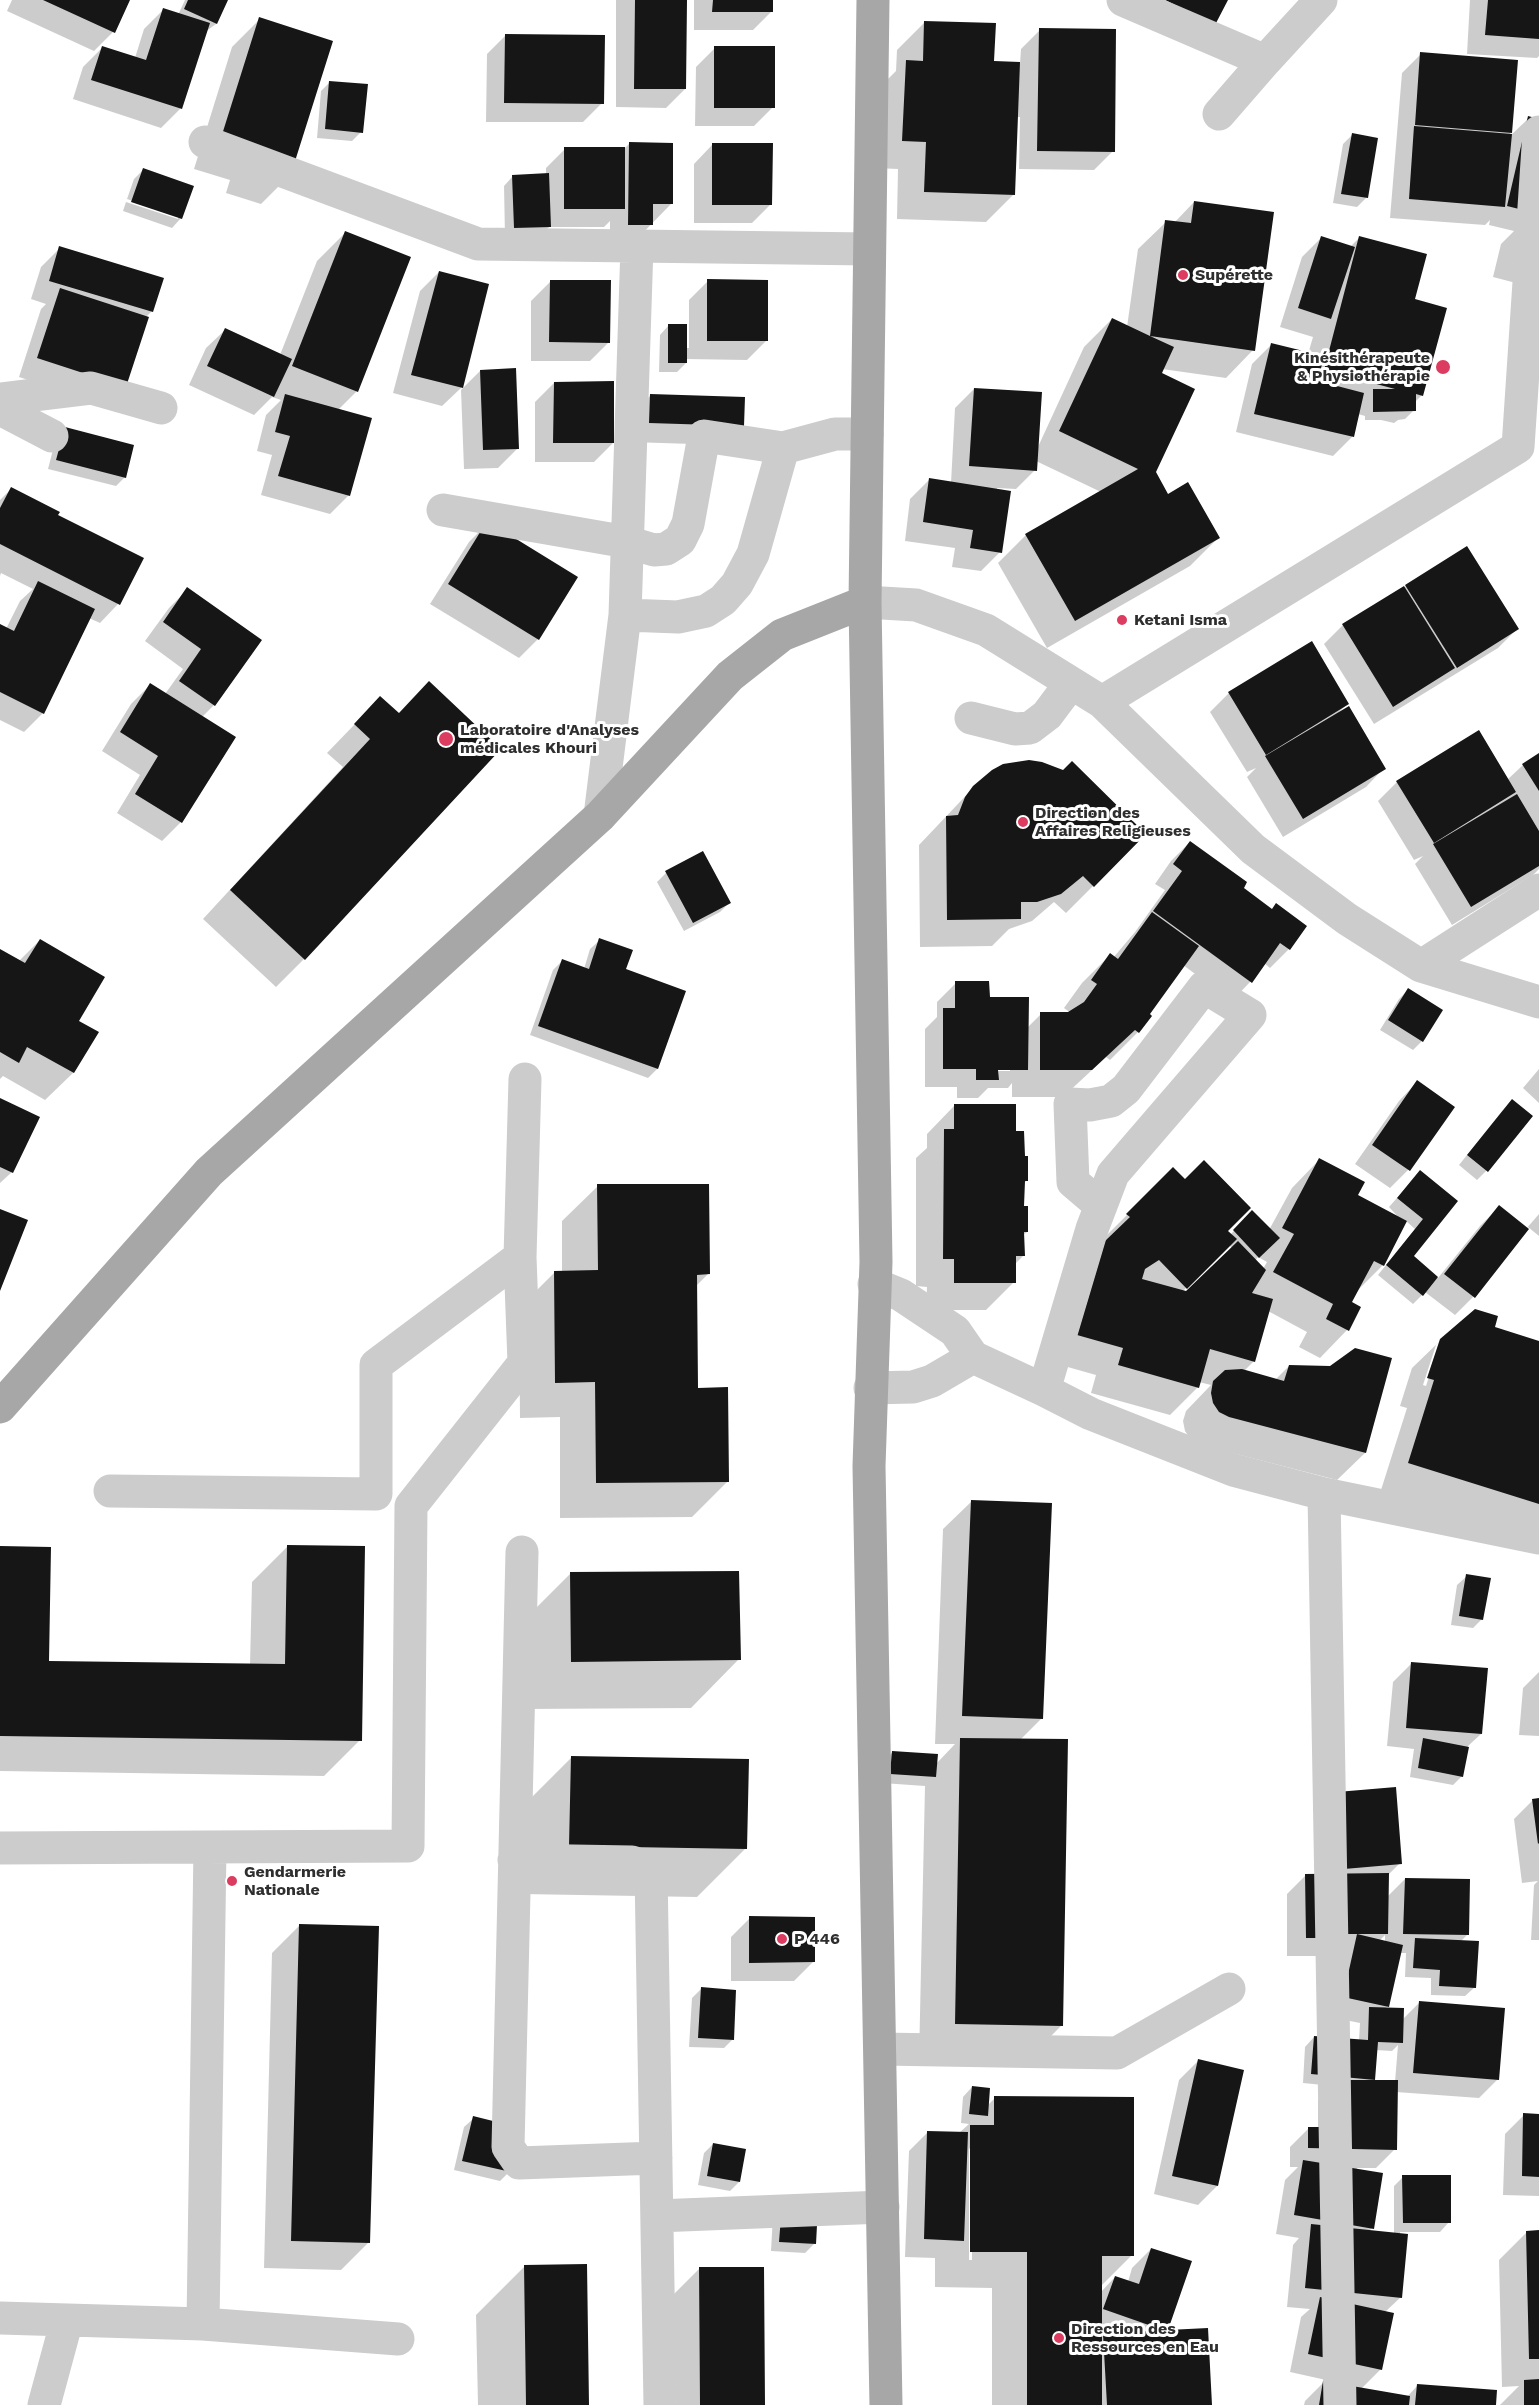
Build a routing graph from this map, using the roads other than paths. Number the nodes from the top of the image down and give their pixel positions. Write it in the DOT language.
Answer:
graph roads {
  1 [pos="873,0"];
  2 [pos="1123,0"];
  3 [pos="1321,0"];
  4 [pos="1264,61"];
  5 [pos="1219,114"];
  6 [pos="1539,132"];
  7 [pos="205,142"];
  8 [pos="637,246"];
  9 [pos="869,249"];
  10 [pos="0,399"];
  11 [pos="161,408"];
  12 [pos="0,409"];
  13 [pos="867,434"];
  14 [pos="52,436"];
  15 [pos="783,448"];
  16 [pos="1529,448"];
  17 [pos="443,510"];
  18 [pos="627,542"];
  19 [pos="865,602"];
  20 [pos="624,615"];
  21 [pos="1071,683"];
  22 [pos="1102,702"];
  23 [pos="971,718"];
  24 [pos="600,816"];
  25 [pos="1539,890"];
  26 [pos="1421,966"];
  27 [pos="1539,1002"];
  28 [pos="525,1079"];
  29 [pos="1100,1205"];
  30 [pos="520,1257"];
  31 [pos="874,1284"];
  32 [pos="973,1357"];
  33 [pos="870,1388"];
  34 [pos="1044,1389"];
  35 [pos="0,1407"];
  36 [pos="110,1491"];
  37 [pos="376,1494"];
  38 [pos="1324,1494"];
  39 [pos="411,1506"];
  40 [pos="1539,1538"];
  41 [pos="522,1552"];
  42 [pos="210,1847"];
  43 [pos="0,1848"];
  44 [pos="514,1860"];
  45 [pos="1229,1989"];
  46 [pos="881,2049"];
  47 [pos="656,2158"];
  48 [pos="883,2207"];
  49 [pos="657,2216"];
  50 [pos="0,2318"];
  51 [pos="67,2320"];
  52 [pos="203,2324"];
  53 [pos="398,2339"];
  54 [pos="44,2405"];
  55 [pos="660,2405"];
  56 [pos="886,2405"];
  57 [pos="1340,2405"];
  1 -- 9 [label="main road"];
  2 -- 4 [label="street"];
  3 -- 4 [label="street"];
  4 -- 5 [label="street"];
  6 -- 16 [label="street"];
  7 -- 8 [label="street"];
  8 -- 9 [label="street"];
  8 -- 18 [label="street"];
  9 -- 13 [label="main road"];
  10 -- 11 [label="street"];
  12 -- 14 [label="street"];
  13 -- 15 [label="street"];
  13 -- 19 [label="main road"];
  15 -- 18 [label="street"];
  15 -- 20 [label="street"];
  16 -- 22 [label="street"];
  17 -- 18 [label="street"];
  18 -- 20 [label="street"];
  19 -- 21 [label="street"];
  19 -- 24 [label="main road"];
  19 -- 31 [label="main road"];
  20 -- 24 [label="street"];
  21 -- 22 [label="street"];
  21 -- 23 [label="street"];
  22 -- 26 [label="street"];
  24 -- 35 [label="main road"];
  25 -- 26 [label="street"];
  26 -- 27 [label="street"];
  28 -- 30 [label="street"];
  29 -- 29 [label="street"];
  29 -- 34 [label="street"];
  30 -- 37 [label="street"];
  30 -- 39 [label="street"];
  31 -- 32 [label="street"];
  31 -- 33 [label="main road"];
  32 -- 33 [label="street"];
  32 -- 34 [label="street"];
  33 -- 46 [label="main road"];
  34 -- 38 [label="street"];
  36 -- 37 [label="street"];
  37 -- 39 [label="street"];
  38 -- 40 [label="street"];
  38 -- 57 [label="street"];
  39 -- 42 [label="street"];
  41 -- 44 [label="street"];
  42 -- 43 [label="street"];
  42 -- 52 [label="street"];
  44 -- 47 [label="street"];
  44 -- 47 [label="street"];
  45 -- 46 [label="street"];
  46 -- 48 [label="main road"];
  47 -- 49 [label="street"];
  48 -- 49 [label="street"];
  48 -- 56 [label="main road"];
  49 -- 55 [label="street"];
  50 -- 51 [label="street"];
  51 -- 52 [label="street"];
  51 -- 54 [label="street"];
  52 -- 53 [label="street"];
}
